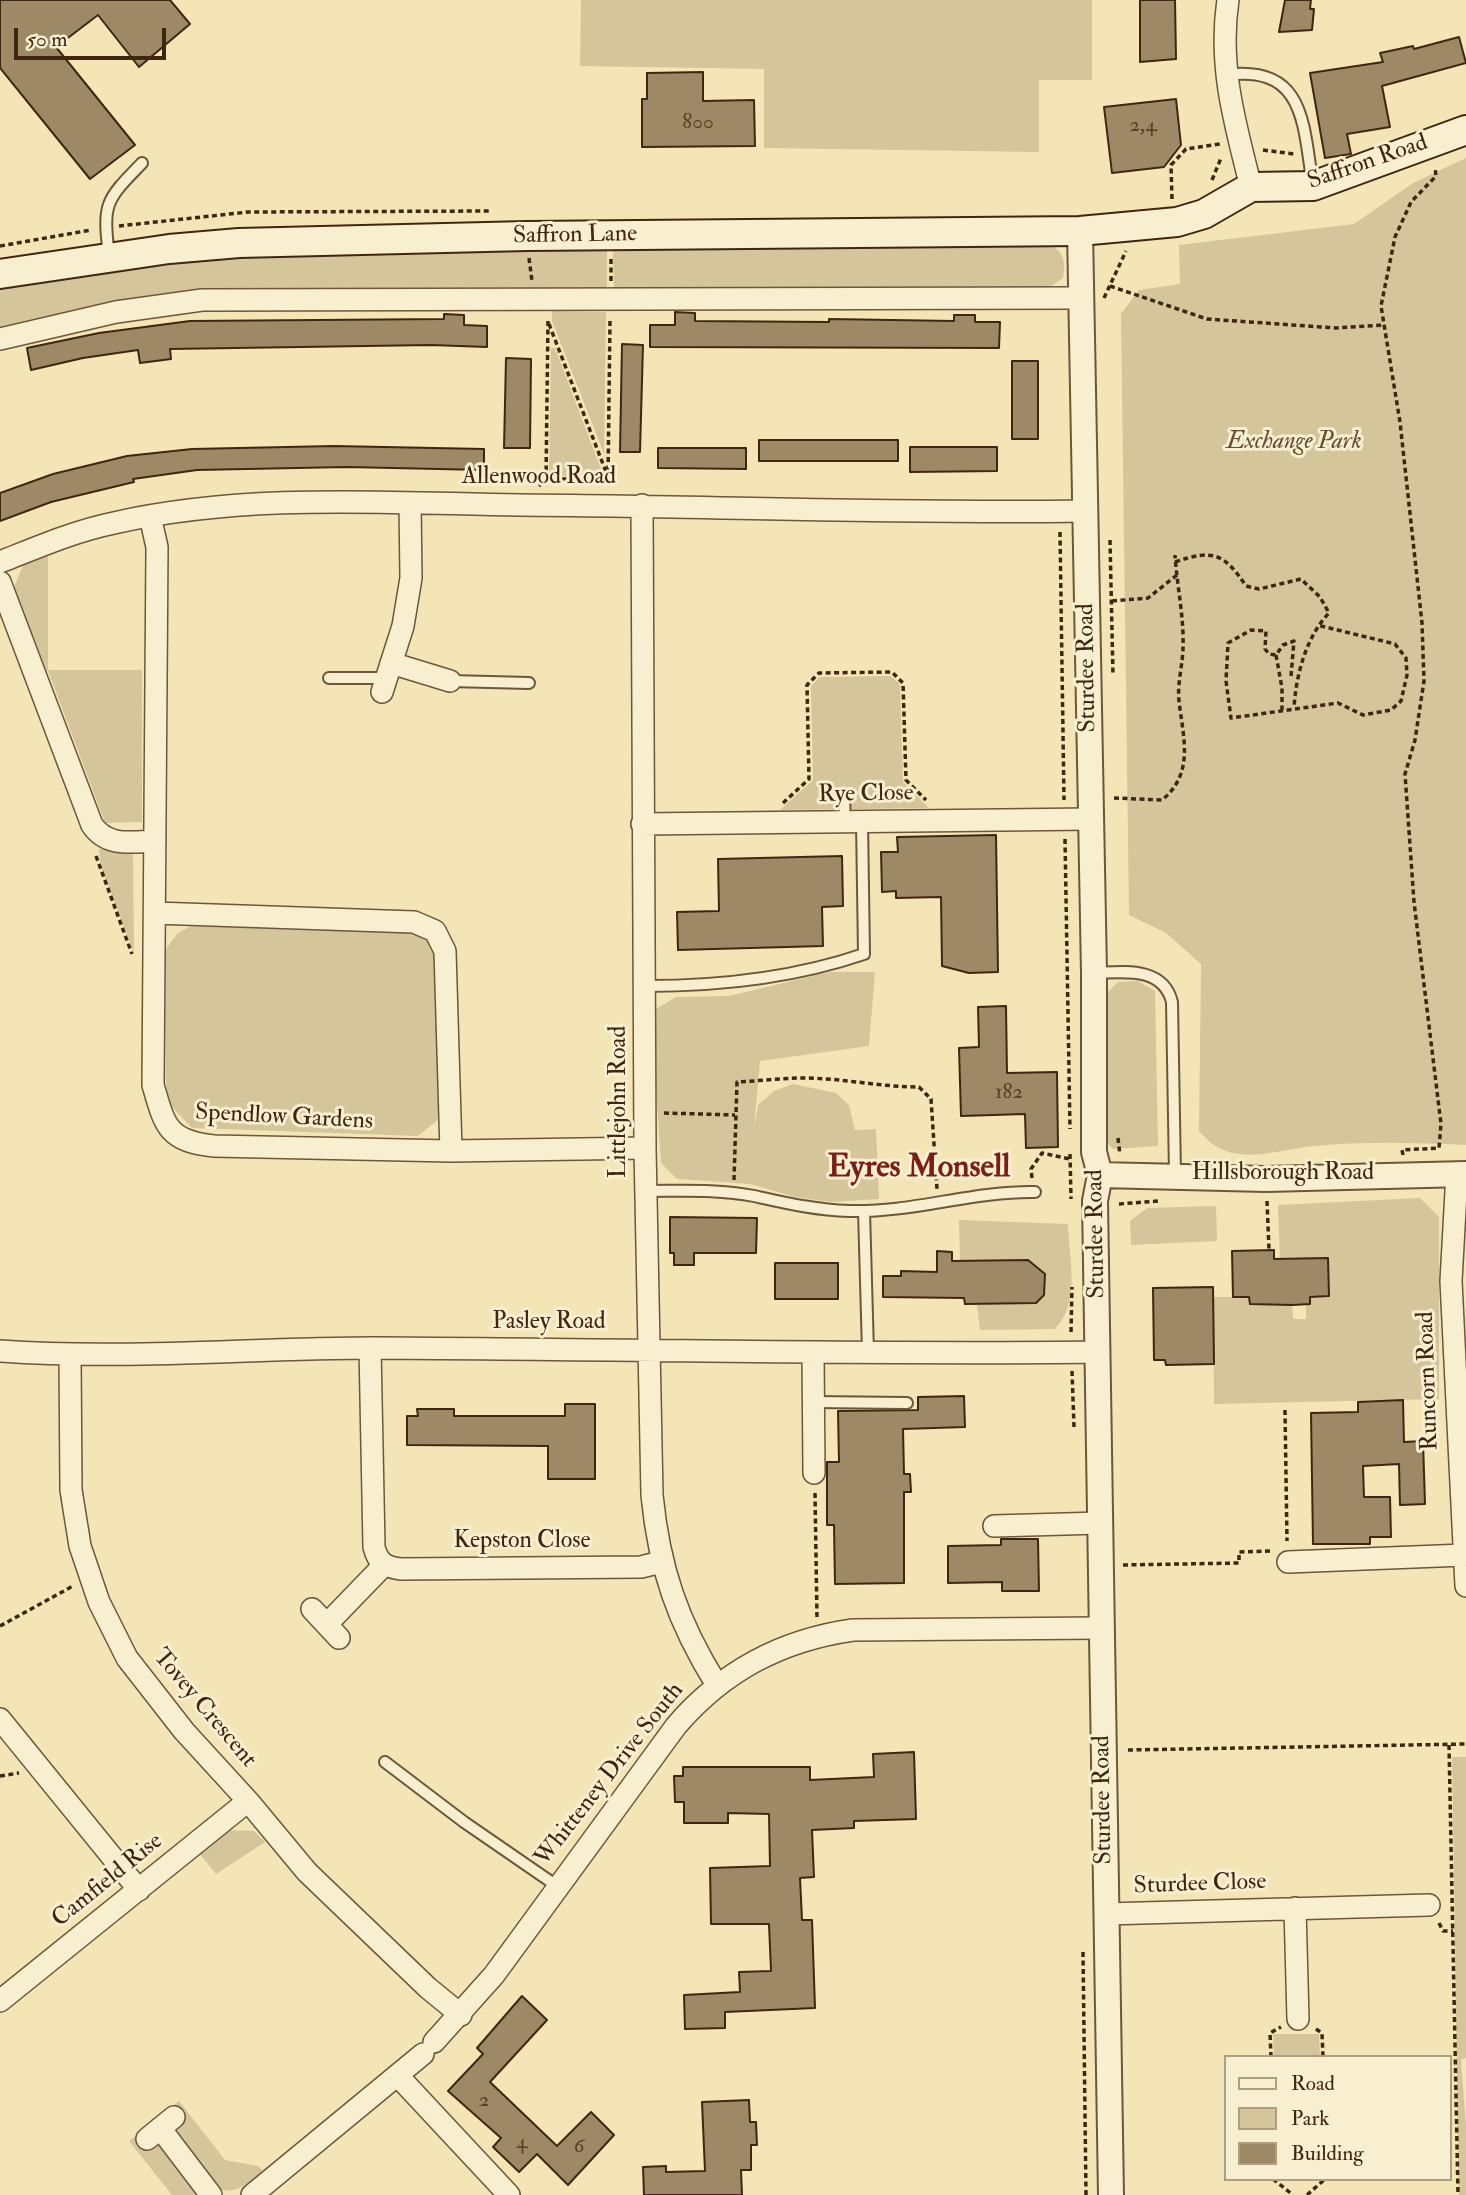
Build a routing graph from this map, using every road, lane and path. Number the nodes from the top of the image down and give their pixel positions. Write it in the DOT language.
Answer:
graph roads {
  1 [pos="1228,0"];
  2 [pos="1225,75"];
  3 [pos="1466,130"];
  4 [pos="1429,142"];
  5 [pos="1228,143"];
  6 [pos="142,163"];
  7 [pos="1313,186"];
  8 [pos="1251,187"];
  9 [pos="1173,201"];
  10 [pos="1080,231"];
  11 [pos="1141,232"];
  12 [pos="611,236"];
  13 [pos="109,258"];
  14 [pos="0,274"];
  15 [pos="1110,286"];
  16 [pos="610,297"];
  17 [pos="549,298"];
  18 [pos="1093,299"];
  19 [pos="548,321"];
  20 [pos="1384,325"];
  21 [pos="0,339"];
  22 [pos="546,479"];
  23 [pos="410,503"];
  24 [pos="642,506"];
  25 [pos="1085,511"];
  26 [pos="150,516"];
  27 [pos="1110,533"];
  28 [pos="1175,555"];
  29 [pos="0,562"];
  30 [pos="1175,562"];
  31 [pos="1177,575"];
  32 [pos="0,582"];
  33 [pos="1112,601"];
  34 [pos="1317,625"];
  35 [pos="1276,655"];
  36 [pos="1291,676"];
  37 [pos="329,678"];
  38 [pos="387,678"];
  39 [pos="1113,680"];
  40 [pos="450,681"];
  41 [pos="529,683"];
  42 [pos="1294,708"];
  43 [pos="1282,710"];
  44 [pos="1114,785"];
  45 [pos="1114,798"];
  46 [pos="844,799"];
  47 [pos="1115,811"];
  48 [pos="1091,819"];
  49 [pos="934,820"];
  50 [pos="853,821"];
  51 [pos="775,822"];
  52 [pos="642,824"];
  53 [pos="92,825"];
  54 [pos="155,841"];
  55 [pos="155,913"];
  56 [pos="154,973"];
  57 [pos="1094,973"];
  58 [pos="646,986"];
  59 [pos="645,1113"];
  60 [pos="735,1115"];
  61 [pos="1118,1135"];
  62 [pos="645,1148"];
  63 [pos="451,1151"];
  64 [pos="1070,1159"];
  65 [pos="1404,1173"];
  66 [pos="1462,1173"];
  67 [pos="1175,1174"];
  68 [pos="1101,1175"];
  69 [pos="1126,1176"];
  70 [pos="647,1191"];
  71 [pos="1035,1192"];
  72 [pos="734,1194"];
  73 [pos="1160,1201"];
  74 [pos="1254,1201"];
  75 [pos="937,1205"];
  76 [pos="1119,1205"];
  77 [pos="864,1211"];
  78 [pos="1119,1216"];
  79 [pos="1269,1250"];
  80 [pos="370,1348"];
  81 [pos="649,1349"];
  82 [pos="0,1351"];
  83 [pos="868,1352"];
  84 [pos="1098,1352"];
  85 [pos="813,1353"];
  86 [pos="69,1356"];
  87 [pos="813,1402"];
  88 [pos="907,1403"];
  89 [pos="1285,1410"];
  90 [pos="814,1473"];
  91 [pos="1464,1515"];
  92 [pos="1100,1523"];
  93 [pos="994,1526"];
  94 [pos="1123,1551"];
  95 [pos="1464,1555"];
  96 [pos="1287,1556"];
  97 [pos="661,1562"];
  98 [pos="384,1565"];
  99 [pos="1123,1565"];
  100 [pos="90,1577"];
  101 [pos="1124,1578"];
  102 [pos="1466,1586"];
  103 [pos="326,1624"];
  104 [pos="0,1626"];
  105 [pos="1101,1628"];
  106 [pos="817,1635"];
  107 [pos="717,1685"];
  108 [pos="0,1719"];
  109 [pos="1127,1737"];
  110 [pos="1466,1744"];
  111 [pos="1449,1745"];
  112 [pos="1128,1750"];
  113 [pos="385,1762"];
  114 [pos="1128,1763"];
  115 [pos="248,1801"];
  116 [pos="557,1886"];
  117 [pos="139,1890"];
  118 [pos="1429,1905"];
  119 [pos="1295,1908"];
  120 [pos="1106,1914"];
  121 [pos="0,2001"];
  122 [pos="461,2015"];
  123 [pos="1298,2019"];
  124 [pos="1271,2055"];
  125 [pos="1323,2055"];
  126 [pos="398,2076"];
  127 [pos="161,2128"];
  128 [pos="1276,2181"];
  129 [pos="1323,2181"];
  130 [pos="256,2194"];
  131 [pos="211,2195"];
  132 [pos="509,2195"];
  133 [pos="1111,2195"];
  134 [pos="1293,2195"];
  135 [pos="1307,2195"];
  136 [pos="1458,2195"];
  1 -- 2 [label="street"];
  2 -- 7 [label="lane"];
  2 -- 8 [label="street"];
  3 -- 4 [label="main road, Saffron Road"];
  4 -- 7 [label="main road, Saffron Road"];
  4 -- 20 [label="path"];
  5 -- 9 [label="path"];
  6 -- 13 [label="lane"];
  7 -- 8 [label="main road, Saffron Road"];
  8 -- 11 [label="main road, Saffron Road"];
  10 -- 11 [label="main road, Saffron Lane"];
  10 -- 12 [label="main road, Saffron Lane"];
  10 -- 18 [label="street, Sturdee Road"];
  11 -- 15 [label="path"];
  12 -- 13 [label="main road, Saffron Lane"];
  12 -- 16 [label="path"];
  13 -- 14 [label="main road, Saffron Lane"];
  15 -- 18 [label="path"];
  15 -- 20 [label="path"];
  16 -- 17 [label="street"];
  16 -- 18 [label="street"];
  16 -- 19 [label="path"];
  17 -- 19 [label="path"];
  17 -- 21 [label="street"];
  18 -- 25 [label="street, Sturdee Road"];
  19 -- 22 [label="path"];
  20 -- 65 [label="path"];
  23 -- 24 [label="street, Allenwood Road"];
  23 -- 26 [label="street, Allenwood Road"];
  23 -- 38 [label="street"];
  24 -- 25 [label="street, Allenwood Road"];
  24 -- 52 [label="street, Littlejohn Road"];
  25 -- 48 [label="street, Sturdee Road"];
  26 -- 29 [label="street, Allenwood Road"];
  26 -- 54 [label="street, Spendlow Gardens"];
  27 -- 33 [label="path"];
  28 -- 30 [label="path"];
  30 -- 31 [label="path"];
  30 -- 34 [label="path"];
  31 -- 33 [label="path"];
  31 -- 45 [label="path"];
  32 -- 53 [label="street"];
  33 -- 39 [label="path"];
  34 -- 42 [label="path"];
  34 -- 42 [label="path"];
  35 -- 36 [label="path"];
  35 -- 43 [label="path"];
  35 -- 43 [label="path"];
  37 -- 38 [label="lane"];
  38 -- 40 [label="street"];
  40 -- 41 [label="lane"];
  42 -- 43 [label="path"];
  44 -- 45 [label="path"];
  45 -- 47 [label="path"];
  46 -- 50 [label="lane"];
  48 -- 49 [label="street, Rye Close"];
  48 -- 57 [label="street, Sturdee Road"];
  49 -- 50 [label="street, Rye Close"];
  49 -- 51 [label="path"];
  50 -- 51 [label="street, Rye Close"];
  50 -- 58 [label="lane"];
  51 -- 52 [label="street, Rye Close"];
  52 -- 58 [label="street, Littlejohn Road"];
  53 -- 54 [label="street"];
  53 -- 56 [label="path"];
  54 -- 55 [label="street, Spendlow Gardens"];
  55 -- 56 [label="street, Spendlow Gardens"];
  55 -- 63 [label="street"];
  56 -- 63 [label="street, Spendlow Gardens"];
  57 -- 67 [label="lane"];
  57 -- 68 [label="street, Sturdee Road"];
  58 -- 59 [label="street, Littlejohn Road"];
  59 -- 60 [label="path"];
  59 -- 62 [label="street, Littlejohn Road"];
  60 -- 72 [label="path"];
  60 -- 75 [label="path"];
  61 -- 69 [label="path"];
  62 -- 63 [label="street, Spendlow Gardens"];
  62 -- 70 [label="street, Littlejohn Road"];
  64 -- 71 [label="path"];
  65 -- 66 [label="street, Hillsborough Road"];
  65 -- 67 [label="street, Hillsborough Road"];
  66 -- 91 [label="street, Runcorn Road"];
  67 -- 69 [label="street, Hillsborough Road"];
  68 -- 69 [label="street, Hillsborough Road"];
  68 -- 84 [label="street, Sturdee Road"];
  69 -- 76 [label="path"];
  70 -- 72 [label="lane"];
  70 -- 81 [label="street, Littlejohn Road"];
  71 -- 75 [label="lane"];
  72 -- 77 [label="lane"];
  73 -- 76 [label="path"];
  74 -- 79 [label="path"];
  75 -- 77 [label="lane"];
  76 -- 78 [label="path"];
  77 -- 83 [label="lane"];
  80 -- 81 [label="street, Pasley Road"];
  80 -- 86 [label="street, Pasley Road"];
  80 -- 98 [label="street"];
  81 -- 85 [label="street, Pasley Road"];
  81 -- 97 [label="street, Littlejohn Road"];
  82 -- 86 [label="street, Pasley Road"];
  83 -- 84 [label="street, Pasley Road"];
  83 -- 85 [label="street, Pasley Road"];
  84 -- 92 [label="street, Sturdee Road"];
  85 -- 87 [label="street"];
  86 -- 100 [label="street, Tovey Crescent"];
  87 -- 88 [label="lane"];
  87 -- 90 [label="street"];
  89 -- 96 [label="path"];
  90 -- 106 [label="path"];
  91 -- 95 [label="street, Runcorn Road"];
  92 -- 93 [label="street"];
  92 -- 105 [label="street, Sturdee Road"];
  94 -- 99 [label="path"];
  95 -- 96 [label="street"];
  95 -- 102 [label="street, Runcorn Road"];
  96 -- 99 [label="path"];
  97 -- 98 [label="street, Kepston Close"];
  97 -- 107 [label="street, Littlejohn Road"];
  98 -- 103 [label="street"];
  99 -- 101 [label="path"];
  100 -- 104 [label="path"];
  100 -- 115 [label="street, Tovey Crescent"];
  105 -- 106 [label="street, Whitteney Drive South"];
  105 -- 120 [label="street, Sturdee Road"];
  106 -- 107 [label="street, Whitteney Drive South"];
  107 -- 116 [label="street, Whitteney Drive South"];
  108 -- 117 [label="street"];
  109 -- 112 [label="path"];
  110 -- 111 [label="path"];
  111 -- 112 [label="path"];
  111 -- 136 [label="path"];
  112 -- 114 [label="path"];
  113 -- 116 [label="lane"];
  115 -- 117 [label="street, Camfield Rise"];
  115 -- 122 [label="street, Tovey Crescent"];
  116 -- 122 [label="street, Whitteney Drive South"];
  117 -- 121 [label="street, Camfield Rise"];
  118 -- 119 [label="street, Sturdee Close"];
  119 -- 120 [label="street, Sturdee Close"];
  119 -- 123 [label="street, Sturdee Close"];
  120 -- 133 [label="street, Sturdee Road"];
  122 -- 126 [label="street, Whitteney Drive South"];
  123 -- 124 [label="path"];
  123 -- 125 [label="path"];
  126 -- 130 [label="street, Whitteney Drive South"];
  126 -- 132 [label="street"];
  127 -- 131 [label="street"];
  128 -- 134 [label="path"];
  129 -- 135 [label="path"];
}
